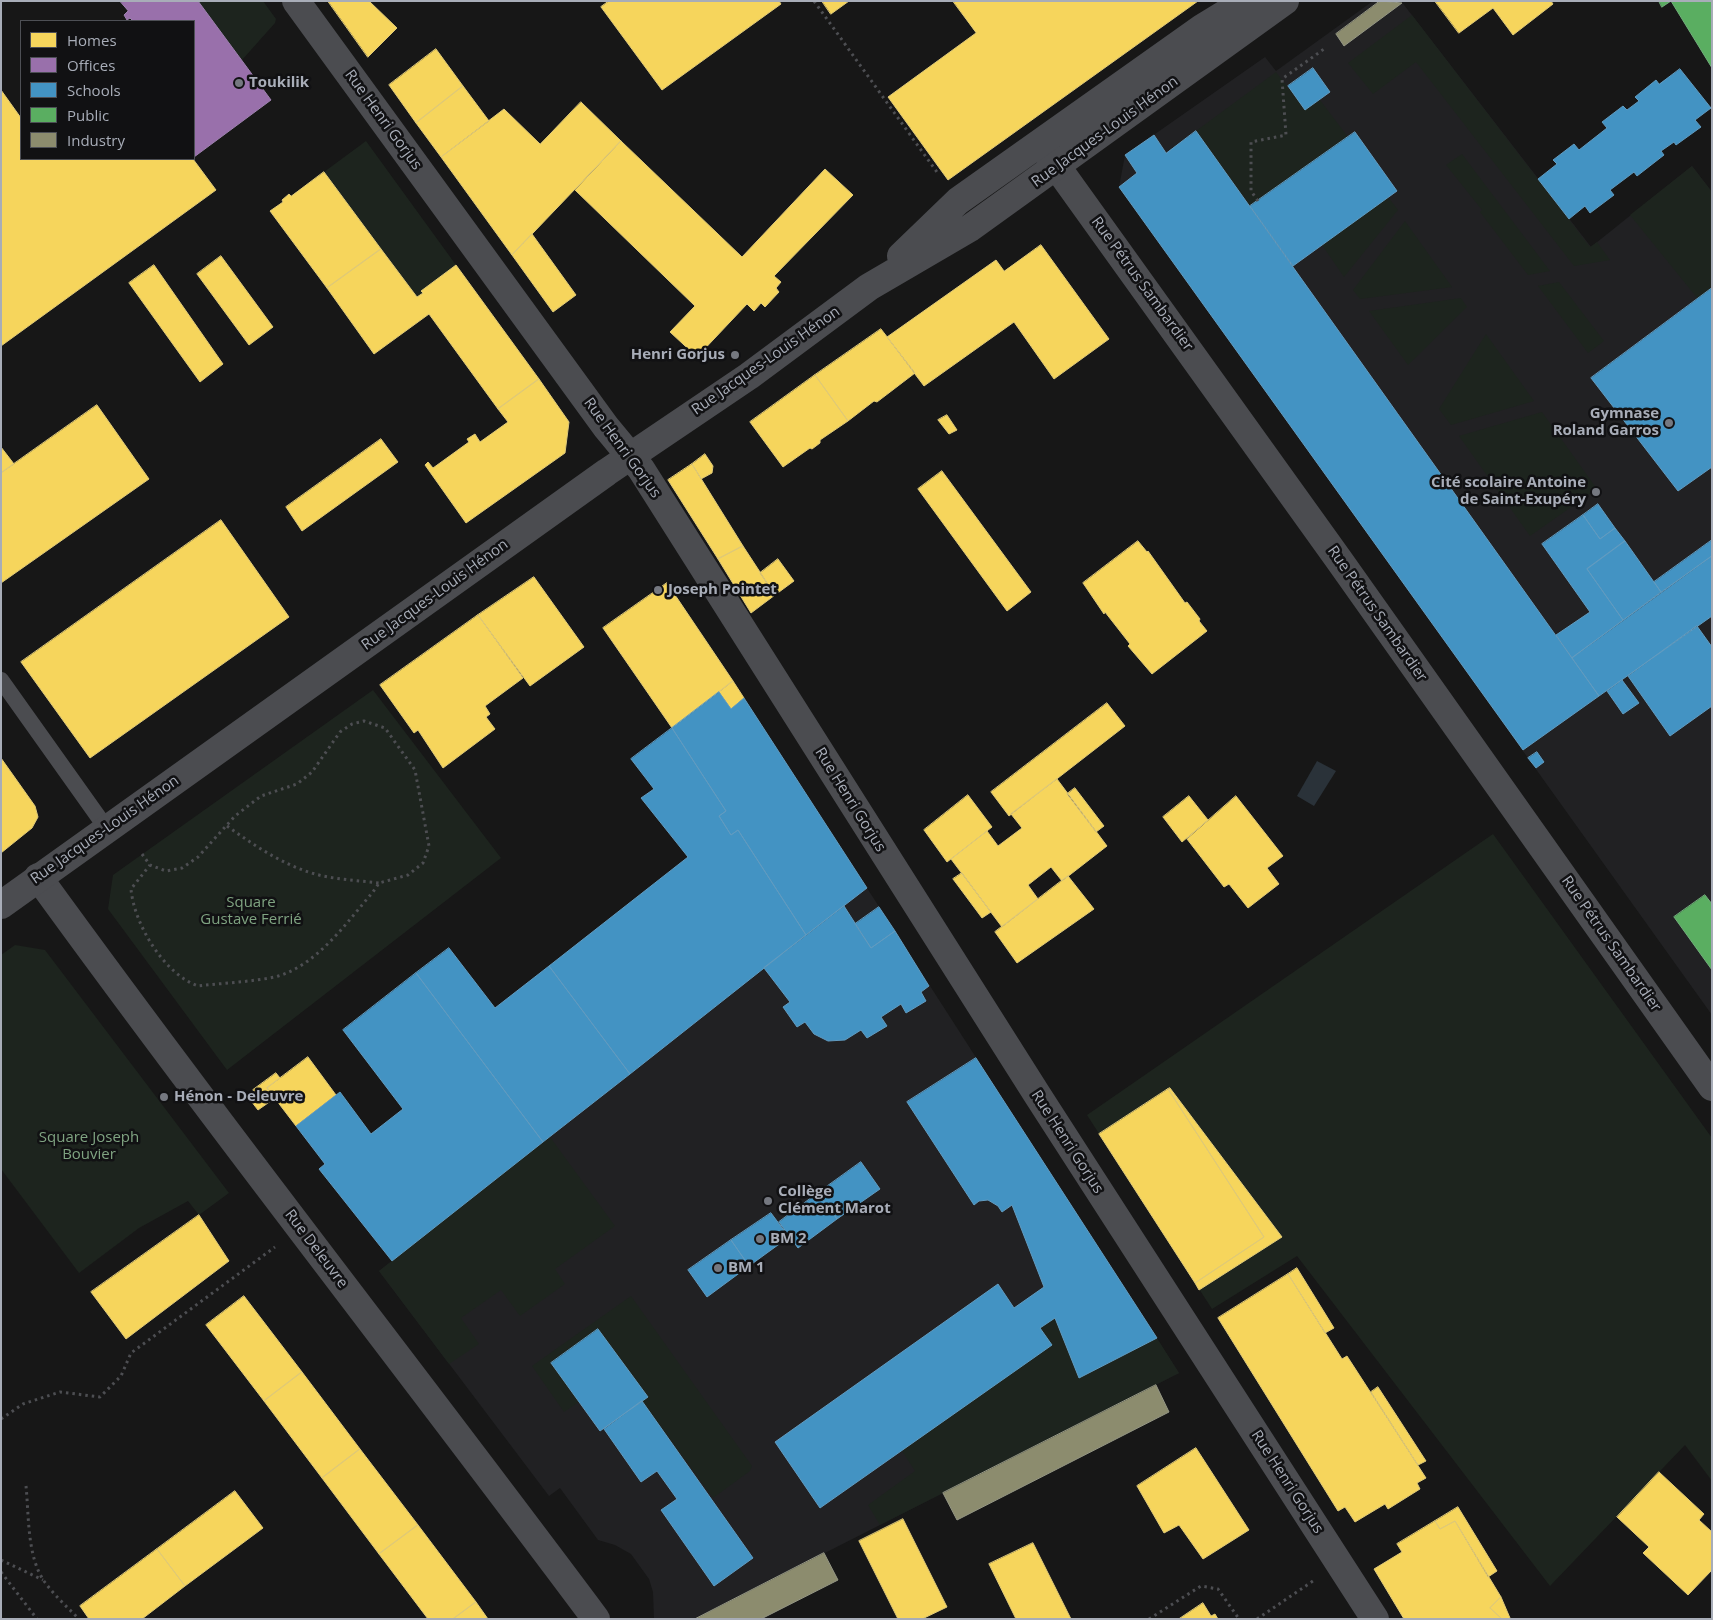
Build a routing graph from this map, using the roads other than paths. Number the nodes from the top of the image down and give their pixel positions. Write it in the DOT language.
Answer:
graph roads {
  1 [pos="296,1"];
  2 [pos="1246,1"];
  3 [pos="1285,1"];
  4 [pos="1040,143"];
  5 [pos="1057,166"];
  6 [pos="869,287"];
  7 [pos="630,456"];
  8 [pos="1,680"];
  9 [pos="107,829"];
  10 [pos="38,878"];
  11 [pos="1,905"];
  12 [pos="1712,1087"];
  13 [pos="596,1619"];
  14 [pos="1375,1619"];
  1 -- 7 [label="street, Rue Henri Gorjus"];
  2 -- 4 [label="street, Rue Jacques-Louis Hénon"];
  3 -- 5 [label="street, Rue Jacques-Louis Hénon"];
  4 -- 5 [label="street, Rue Pétrus Sambardier"];
  4 -- 6 [label="street, Rue Jacques-Louis Hénon"];
  5 -- 6 [label="street, Rue Jacques-Louis Hénon"];
  5 -- 12 [label="street, Rue Pétrus Sambardier"];
  6 -- 7 [label="street, Rue Jacques-Louis Hénon"];
  7 -- 9 [label="street, Rue Jacques-Louis Hénon"];
  7 -- 14 [label="street, Rue Henri Gorjus"];
  8 -- 9 [label="lane"];
  9 -- 10 [label="street, Rue Jacques-Louis Hénon"];
  10 -- 11 [label="street, Rue Jacques-Louis Hénon"];
  10 -- 13 [label="street, Rue Deleuvre"];
}
